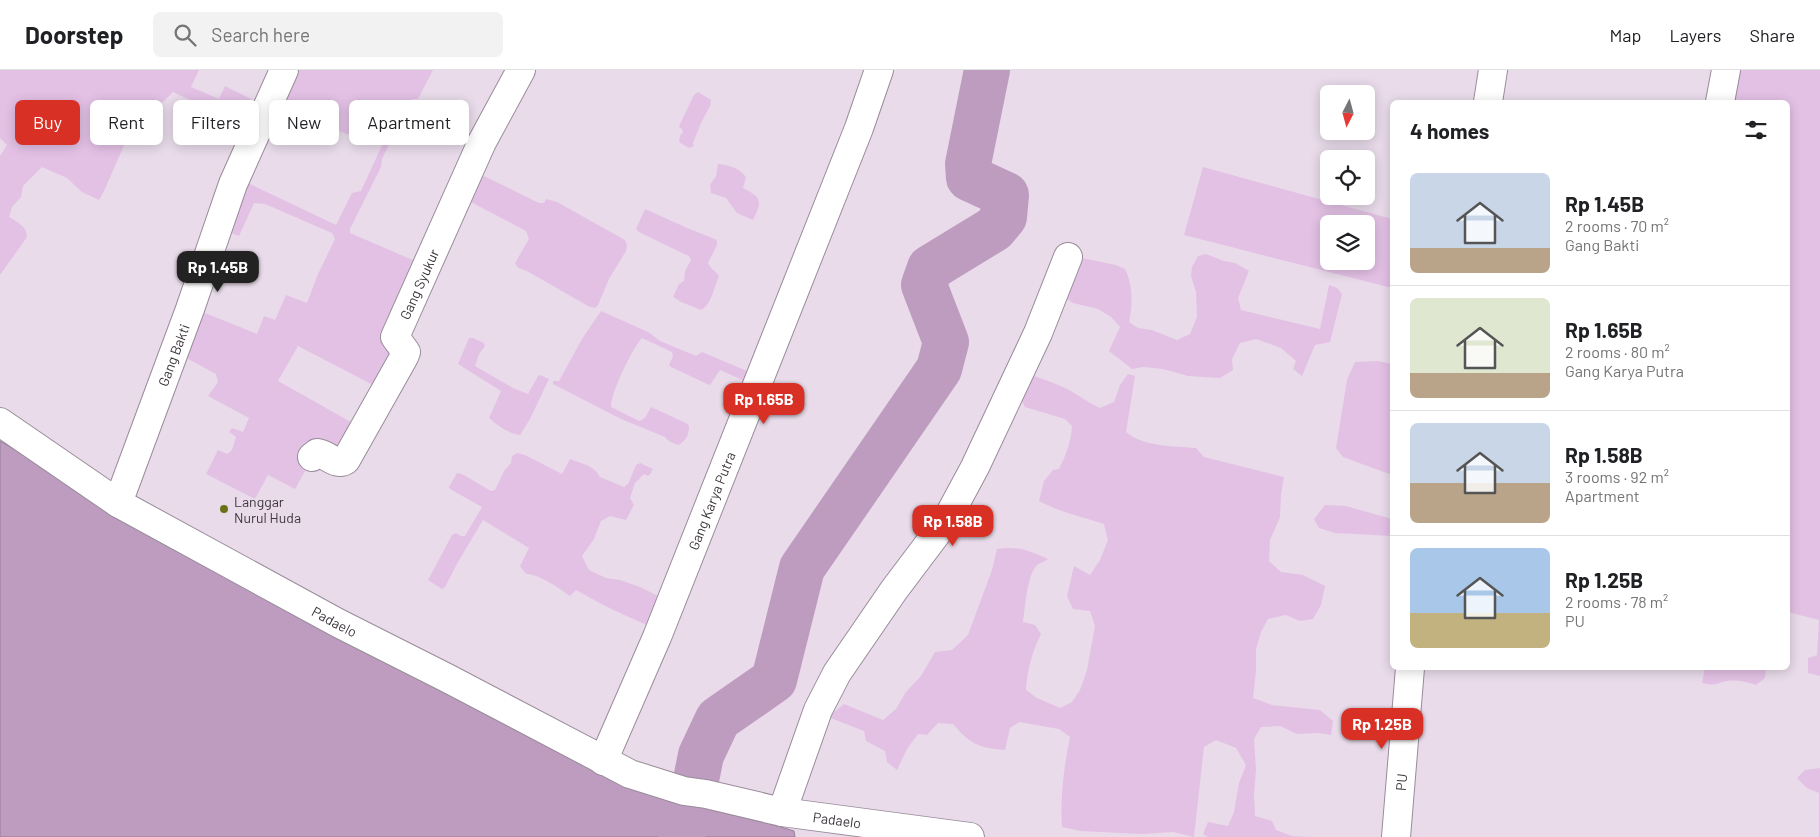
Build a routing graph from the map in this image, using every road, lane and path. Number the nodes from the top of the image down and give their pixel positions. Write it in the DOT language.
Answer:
graph roads {
  1 [pos="284,70"];
  2 [pos="521,70"];
  3 [pos="879,70"];
  4 [pos="1492,70"];
  5 [pos="1726,70"];
  6 [pos="1488,100"];
  7 [pos="1720,100"];
  8 [pos="1068,257"];
  9 [pos="0,422"];
  10 [pos="312,457"];
  11 [pos="118,502"];
  12 [pos="1410,670"];
  13 [pos="603,761"];
  14 [pos="782,812"];
  15 [pos="970,837"];
  16 [pos="1396,837"];
  1 -- 11 [label="street, Gang Bakti"];
  2 -- 10 [label="street, Gang Syukur"];
  3 -- 13 [label="street, Gang Karya Putra"];
  4 -- 6 [label="street"];
  5 -- 7 [label="street"];
  8 -- 14 [label="street"];
  9 -- 11 [label="street, Padaelo"];
  11 -- 13 [label="street, Padaelo"];
  12 -- 16 [label="street, PU"];
  13 -- 14 [label="street, Padaelo"];
  14 -- 15 [label="street, Padaelo"];
}
